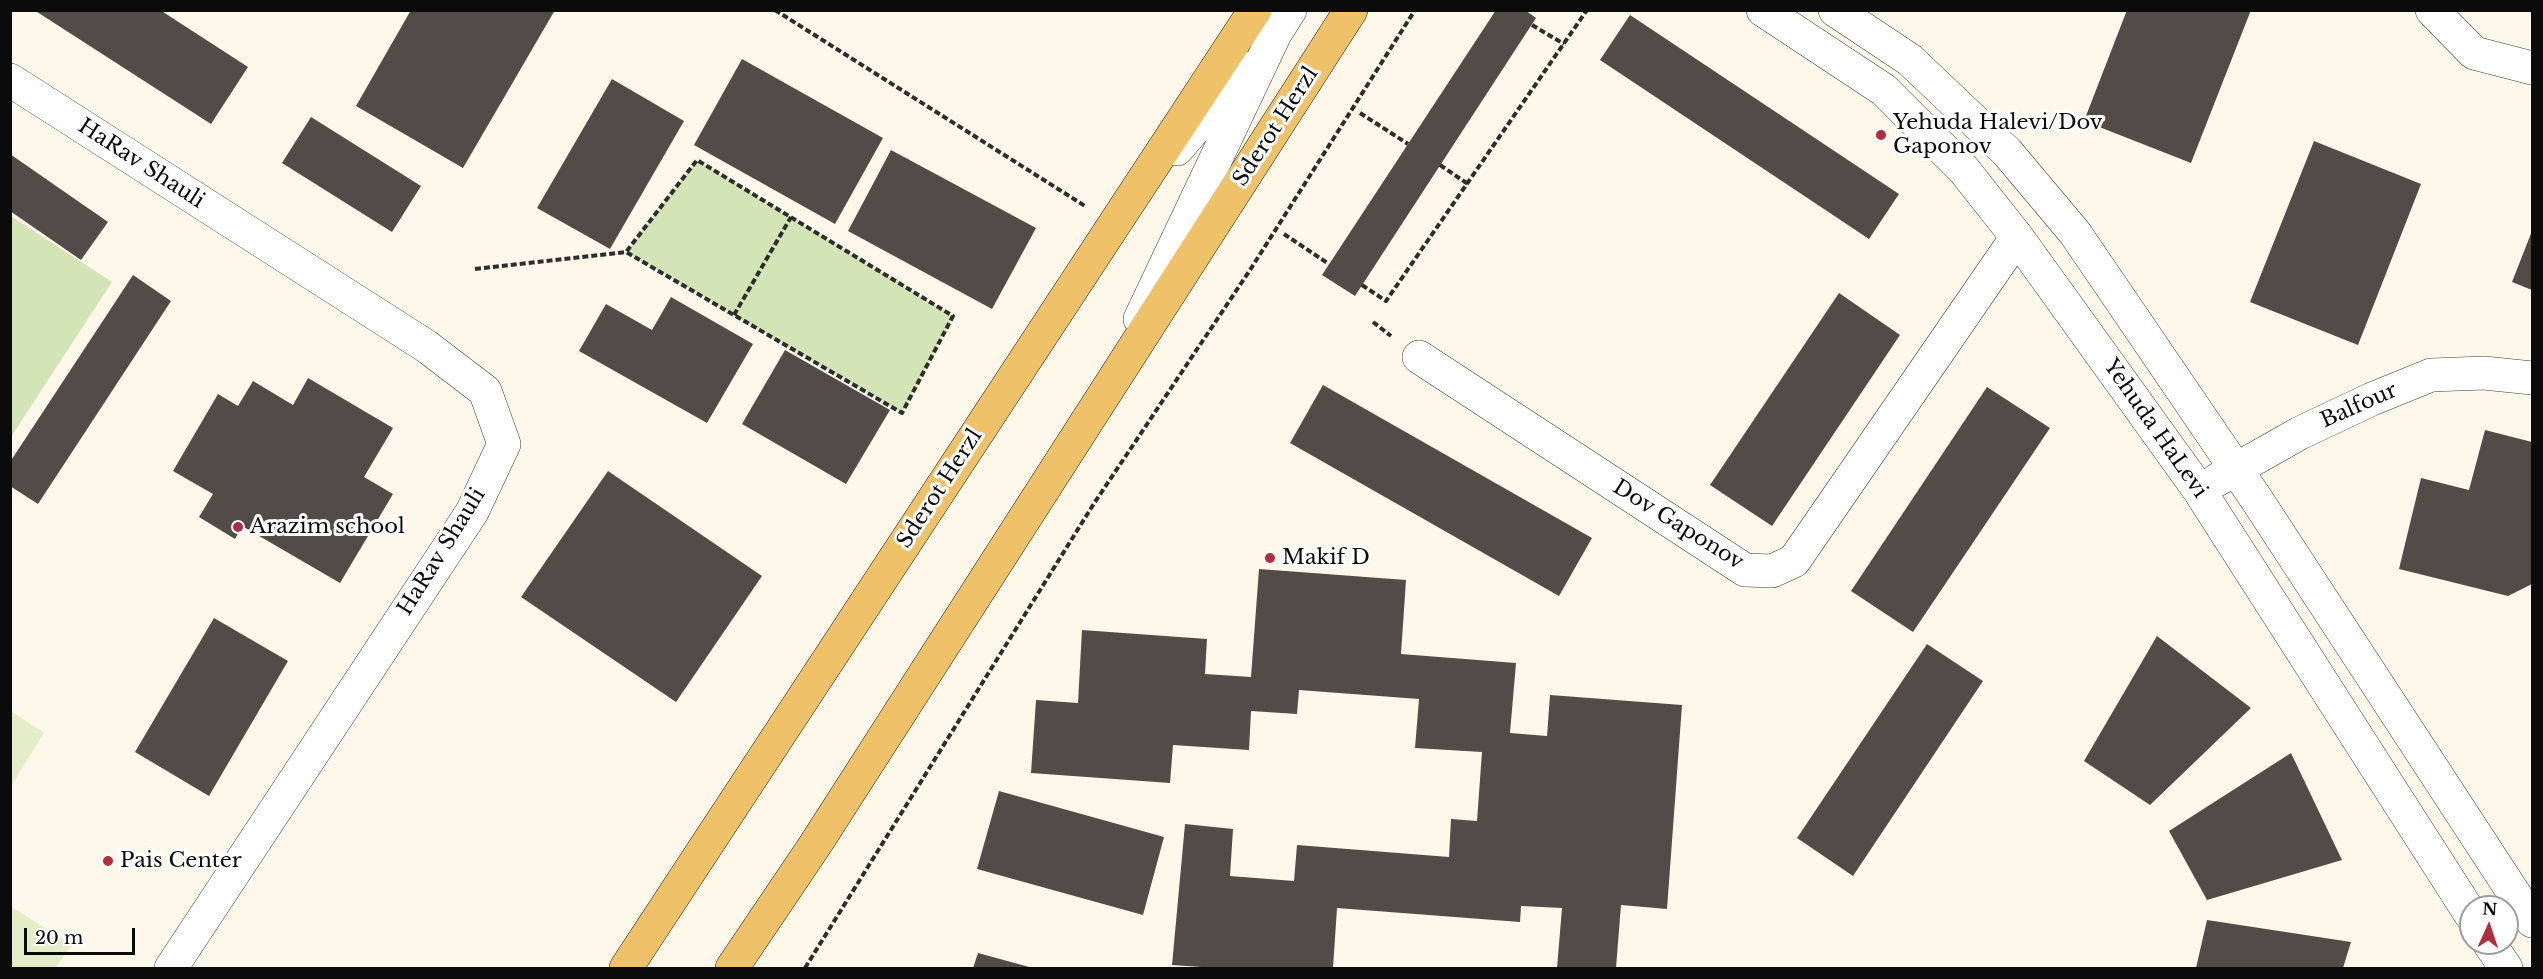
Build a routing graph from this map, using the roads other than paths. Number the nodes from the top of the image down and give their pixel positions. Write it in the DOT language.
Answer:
graph roads {
  1 [pos="1351,10"];
  2 [pos="1763,10"];
  3 [pos="1835,10"];
  4 [pos="2432,10"];
  5 [pos="1274,18"];
  6 [pos="2532,68"];
  7 [pos="10,80"];
  8 [pos="2017,237"];
  9 [pos="1419,357"];
  10 [pos="2532,378"];
  11 [pos="1102,397"];
  12 [pos="2236,470"];
  13 [pos="2199,490"];
  14 [pos="681,883"];
  15 [pos="2459,896"];
  16 [pos="2532,921"];
  17 [pos="760,928"];
  18 [pos="2497,955"];
  19 [pos="171,969"];
  20 [pos="626,969"];
  21 [pos="644,969"];
  22 [pos="723,969"];
  23 [pos="732,969"];
  24 [pos="2506,969"];
  1 -- 11 [label="main road, Sderot Herzl"];
  2 -- 8 [label="street, Yehuda HaLevi"];
  3 -- 12 [label="street, Yehuda HaLevi"];
  4 -- 6 [label="street"];
  5 -- 11 [label="street"];
  5 -- 14 [label="main road, Sderot Herzl"];
  7 -- 19 [label="street, HaRav Shauli"];
  8 -- 9 [label="street, Dov Gaponov"];
  8 -- 13 [label="street, Yehuda HaLevi"];
  10 -- 12 [label="street, Balfour"];
  11 -- 17 [label="main road, Sderot Herzl"];
  12 -- 13 [label="street, Balfour"];
  12 -- 16 [label="street, Yehuda HaLevi"];
  13 -- 15 [label="street, Yehuda HaLevi"];
  14 -- 20 [label="main road, Sderot Herzl"];
  14 -- 21 [label="street"];
  17 -- 22 [label="street"];
  17 -- 23 [label="main road, Sderot Herzl"];
  18 -- 24 [label="street"];
}
